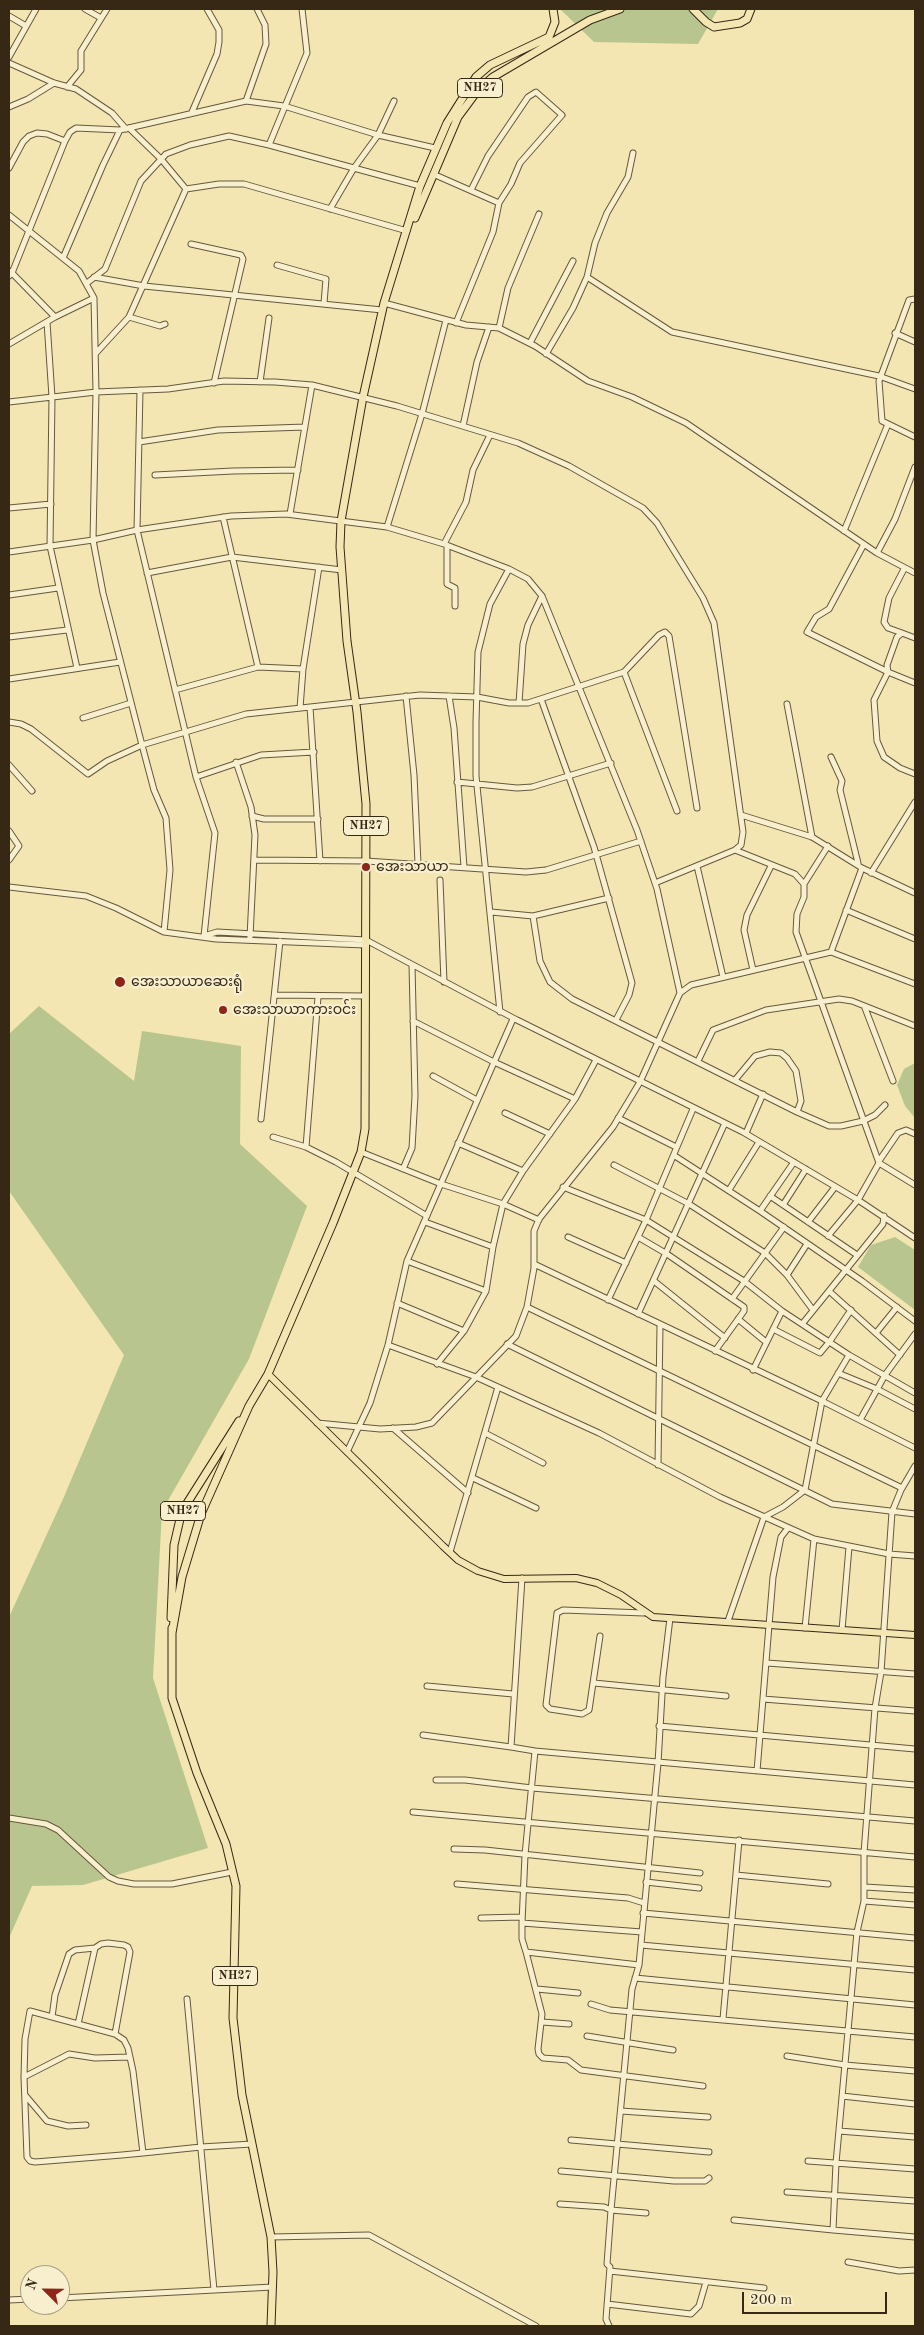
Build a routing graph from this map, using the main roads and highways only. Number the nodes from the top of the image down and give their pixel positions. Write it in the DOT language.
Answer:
graph roads {
  1 [pos="553,9"];
  2 [pos="620,9"];
  3 [pos="693,9"];
  4 [pos="751,9"];
  5 [pos="406,231"];
  6 [pos="268,1374"];
  7 [pos="249,1406"];
  8 [pos="172,1633"];
  9 [pos="915,1635"];
  10 [pos="271,2326"];
  1 -- 5 [label="highway, NH27"];
  2 -- 5 [label="highway, NH27"];
  3 -- 4 [label="highway"];
  5 -- 6 [label="highway, NH27"];
  6 -- 7 [label="highway, NH27"];
  6 -- 9 [label="main road"];
  7 -- 8 [label="highway, NH27"];
  7 -- 8 [label="highway, NH27"];
  8 -- 10 [label="highway, NH27"];
}
